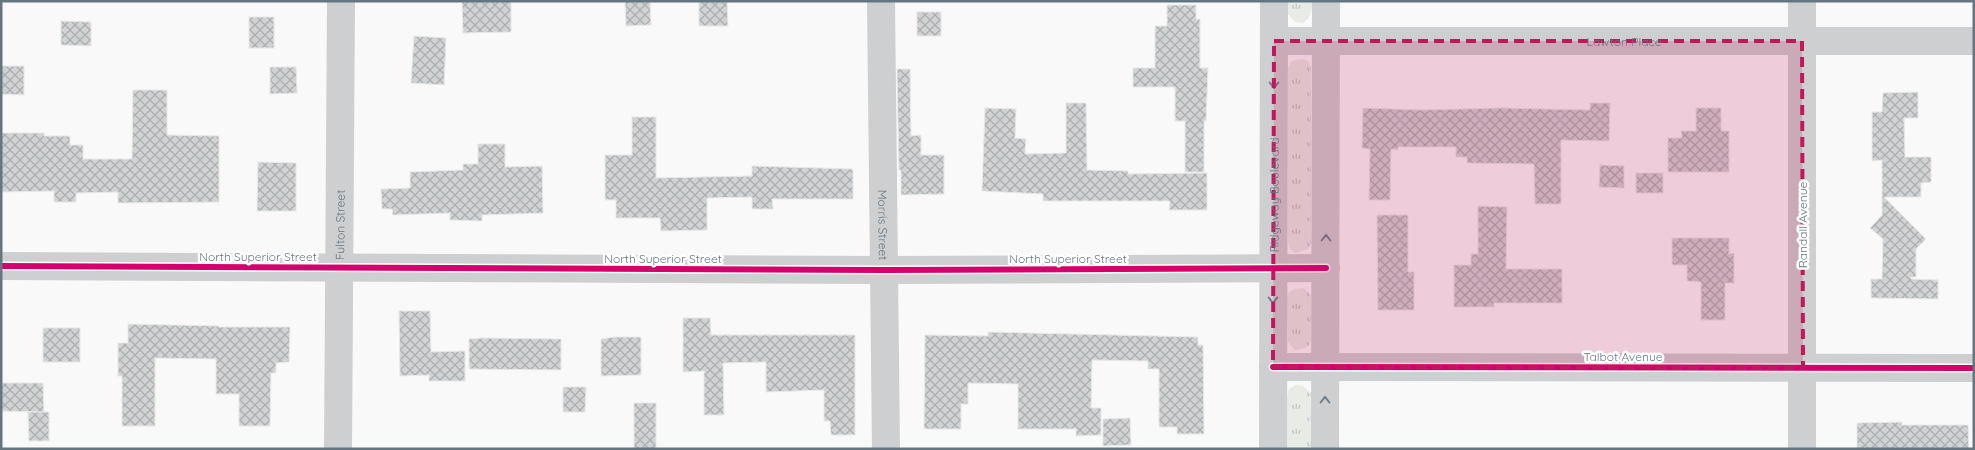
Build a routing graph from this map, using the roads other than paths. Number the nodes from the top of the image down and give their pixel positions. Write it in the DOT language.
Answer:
graph roads {
  1 [pos="341,1"];
  2 [pos="881,1"];
  3 [pos="1274,1"];
  4 [pos="1326,1"];
  5 [pos="1802,1"];
  6 [pos="1274,41"];
  7 [pos="1802,41"];
  8 [pos="1974,41"];
  9 [pos="1326,42"];
  10 [pos="1,266"];
  11 [pos="339,268"];
  12 [pos="1326,268"];
  13 [pos="885,270"];
  14 [pos="1272,270"];
  15 [pos="1273,367"];
  16 [pos="1325,367"];
  17 [pos="1803,368"];
  18 [pos="1974,368"];
  19 [pos="338,449"];
  20 [pos="886,449"];
  21 [pos="1273,449"];
  22 [pos="1325,449"];
  23 [pos="1802,449"];
  1 -- 11 [label="street, Fulton Street"];
  2 -- 13 [label="street, Morris Street"];
  3 -- 6 [label="street, Ridgeway Boulevard"];
  4 -- 9 [label="street"];
  5 -- 7 [label="street, Randall Avenue"];
  6 -- 9 [label="street, Lawton Place"];
  6 -- 14 [label="street, Ridgeway Boulevard, one-way"];
  7 -- 8 [label="street, Lawton Place"];
  7 -- 9 [label="street, Lawton Place"];
  7 -- 17 [label="street, Randall Avenue"];
  12 -- 9 [label="street, one-way"];
  10 -- 11 [label="street, North Superior Street"];
  11 -- 13 [label="street, North Superior Street"];
  11 -- 19 [label="street, Fulton Street"];
  12 -- 14 [label="street, North Superior Street"];
  12 -- 16 [label="street"];
  13 -- 14 [label="street, North Superior Street"];
  13 -- 20 [label="street, Morris Street"];
  14 -- 15 [label="street, Ridgeway Boulevard, one-way"];
  15 -- 16 [label="street, Talbot Avenue"];
  15 -- 21 [label="street, Ridgeway Boulevard"];
  16 -- 17 [label="street, Talbot Avenue"];
  22 -- 16 [label="street, one-way"];
  17 -- 18 [label="street, Talbot Avenue"];
  17 -- 23 [label="street, Randall Avenue"];
}
